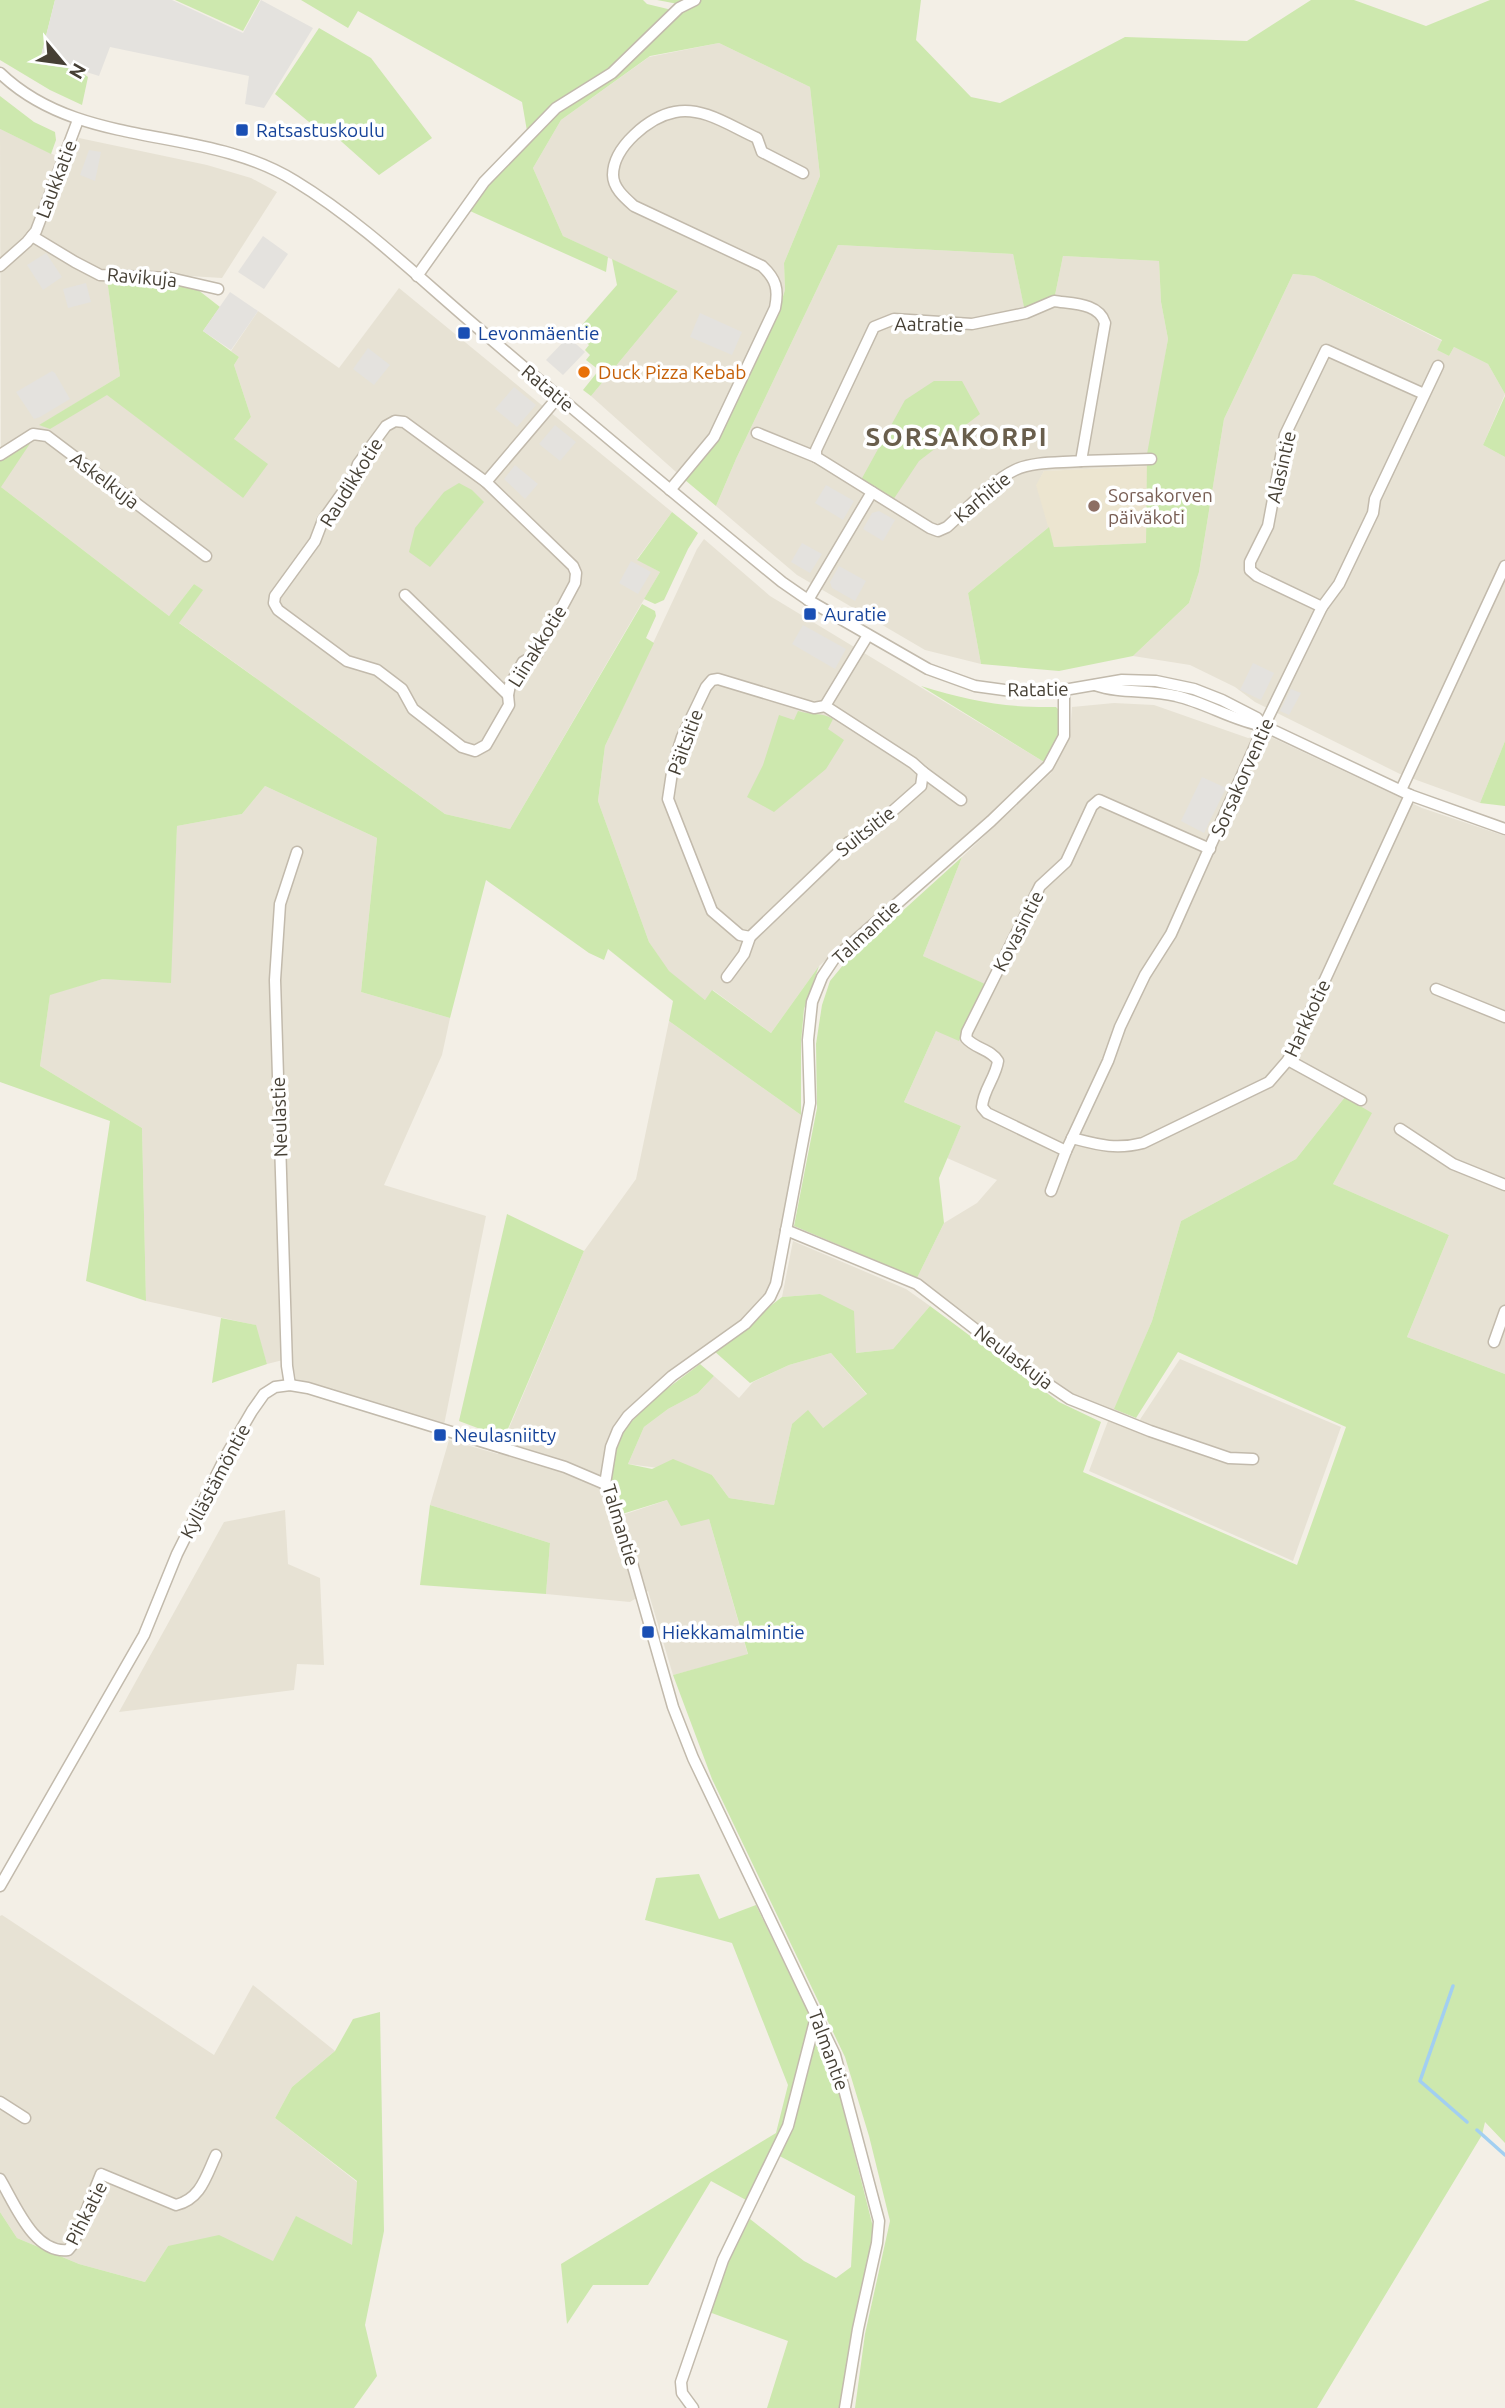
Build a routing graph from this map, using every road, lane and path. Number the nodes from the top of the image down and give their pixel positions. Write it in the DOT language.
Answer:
graph roads {
  1 [pos="695,0"];
  2 [pos="0,73"];
  3 [pos="78,120"];
  4 [pos="803,173"];
  5 [pos="32,236"];
  6 [pos="0,266"];
  7 [pos="417,276"];
  8 [pos="218,289"];
  9 [pos="1438,366"];
  10 [pos="1424,394"];
  11 [pos="559,396"];
  12 [pos="757,433"];
  13 [pos="0,456"];
  14 [pos="816,457"];
  15 [pos="1151,460"];
  16 [pos="1081,461"];
  17 [pos="486,482"];
  18 [pos="670,490"];
  19 [pos="872,492"];
  20 [pos="206,556"];
  21 [pos="1505,566"];
  22 [pos="405,595"];
  23 [pos="808,600"];
  24 [pos="274,603"];
  25 [pos="1322,607"];
  26 [pos="868,635"];
  27 [pos="1064,690"];
  28 [pos="508,695"];
  29 [pos="825,706"];
  30 [pos="1264,726"];
  31 [pos="923,772"];
  32 [pos="1406,793"];
  33 [pos="961,800"];
  34 [pos="1505,829"];
  35 [pos="1210,849"];
  36 [pos="297,852"];
  37 [pos="750,937"];
  38 [pos="727,977"];
  39 [pos="1436,989"];
  40 [pos="1505,1017"];
  41 [pos="1288,1060"];
  42 [pos="1361,1100"];
  43 [pos="1400,1129"];
  44 [pos="1072,1138"];
  45 [pos="1066,1151"];
  46 [pos="1505,1185"];
  47 [pos="1051,1191"];
  48 [pos="786,1230"];
  49 [pos="1505,1311"];
  50 [pos="1494,1342"];
  51 [pos="290,1385"];
  52 [pos="1253,1459"];
  53 [pos="605,1484"];
  54 [pos="0,1886"];
  55 [pos="817,2013"];
  56 [pos="0,2102"];
  57 [pos="25,2118"];
  58 [pos="216,2155"];
  59 [pos="0,2179"];
  60 [pos="693,2408"];
  61 [pos="845,2408"];
  1 -- 7 [label="street"];
  2 -- 3 [label="street, Ratatie"];
  3 -- 5 [label="street, Laukkatie"];
  3 -- 7 [label="street, Ratatie"];
  4 -- 18 [label="street"];
  5 -- 6 [label="street, Laukkatie"];
  5 -- 8 [label="street, Ravikuja"];
  7 -- 11 [label="street, Ratatie"];
  9 -- 10 [label="street, Sorsakorventie"];
  10 -- 25 [label="street, Sorsakorventie"];
  10 -- 25 [label="street, Alasintie"];
  11 -- 17 [label="street"];
  11 -- 18 [label="street, Ratatie"];
  12 -- 14 [label="street"];
  13 -- 20 [label="street, Askelkuja"];
  14 -- 16 [label="street, Aatratie"];
  14 -- 19 [label="street"];
  15 -- 16 [label="street"];
  16 -- 19 [label="street, Karhitie"];
  17 -- 24 [label="street, Raudikkotie"];
  17 -- 28 [label="street, Liinakkotie"];
  18 -- 23 [label="street, Ratatie"];
  19 -- 23 [label="street"];
  21 -- 32 [label="street, Harkkotie"];
  22 -- 28 [label="street"];
  23 -- 26 [label="street, Ratatie"];
  24 -- 28 [label="street, Liinakkotie"];
  25 -- 30 [label="street, Sorsakorventie"];
  26 -- 27 [label="street, Ratatie"];
  26 -- 29 [label="street"];
  27 -- 30 [label="street, Ratatie"];
  27 -- 48 [label="street, Talmantie"];
  29 -- 31 [label="street"];
  29 -- 37 [label="street, Päitsitie"];
  30 -- 32 [label="street, Ratatie"];
  30 -- 35 [label="street, Sorsakorventie"];
  31 -- 33 [label="street"];
  31 -- 37 [label="street, Suitsitie"];
  32 -- 34 [label="street, Ratatie"];
  32 -- 41 [label="street, Harkkotie"];
  35 -- 44 [label="street, Sorsakorventie"];
  35 -- 45 [label="street, Kovasintie"];
  36 -- 51 [label="street, Neulastie"];
  37 -- 38 [label="street, Suitsitie"];
  39 -- 40 [label="street"];
  41 -- 42 [label="street"];
  41 -- 44 [label="street, Harkkotie"];
  43 -- 46 [label="street"];
  44 -- 45 [label="street, Sorsakorventie"];
  45 -- 47 [label="street, Sorsakorventie"];
  48 -- 52 [label="street, Neulaskuja"];
  48 -- 53 [label="street, Talmantie"];
  49 -- 50 [label="street"];
  51 -- 53 [label="street"];
  51 -- 54 [label="street, Kyllästämöntie"];
  53 -- 55 [label="street, Talmantie"];
  55 -- 60 [label="street"];
  55 -- 61 [label="street, Talmantie"];
  56 -- 57 [label="street"];
  58 -- 59 [label="street, Pihkatie"];
}
